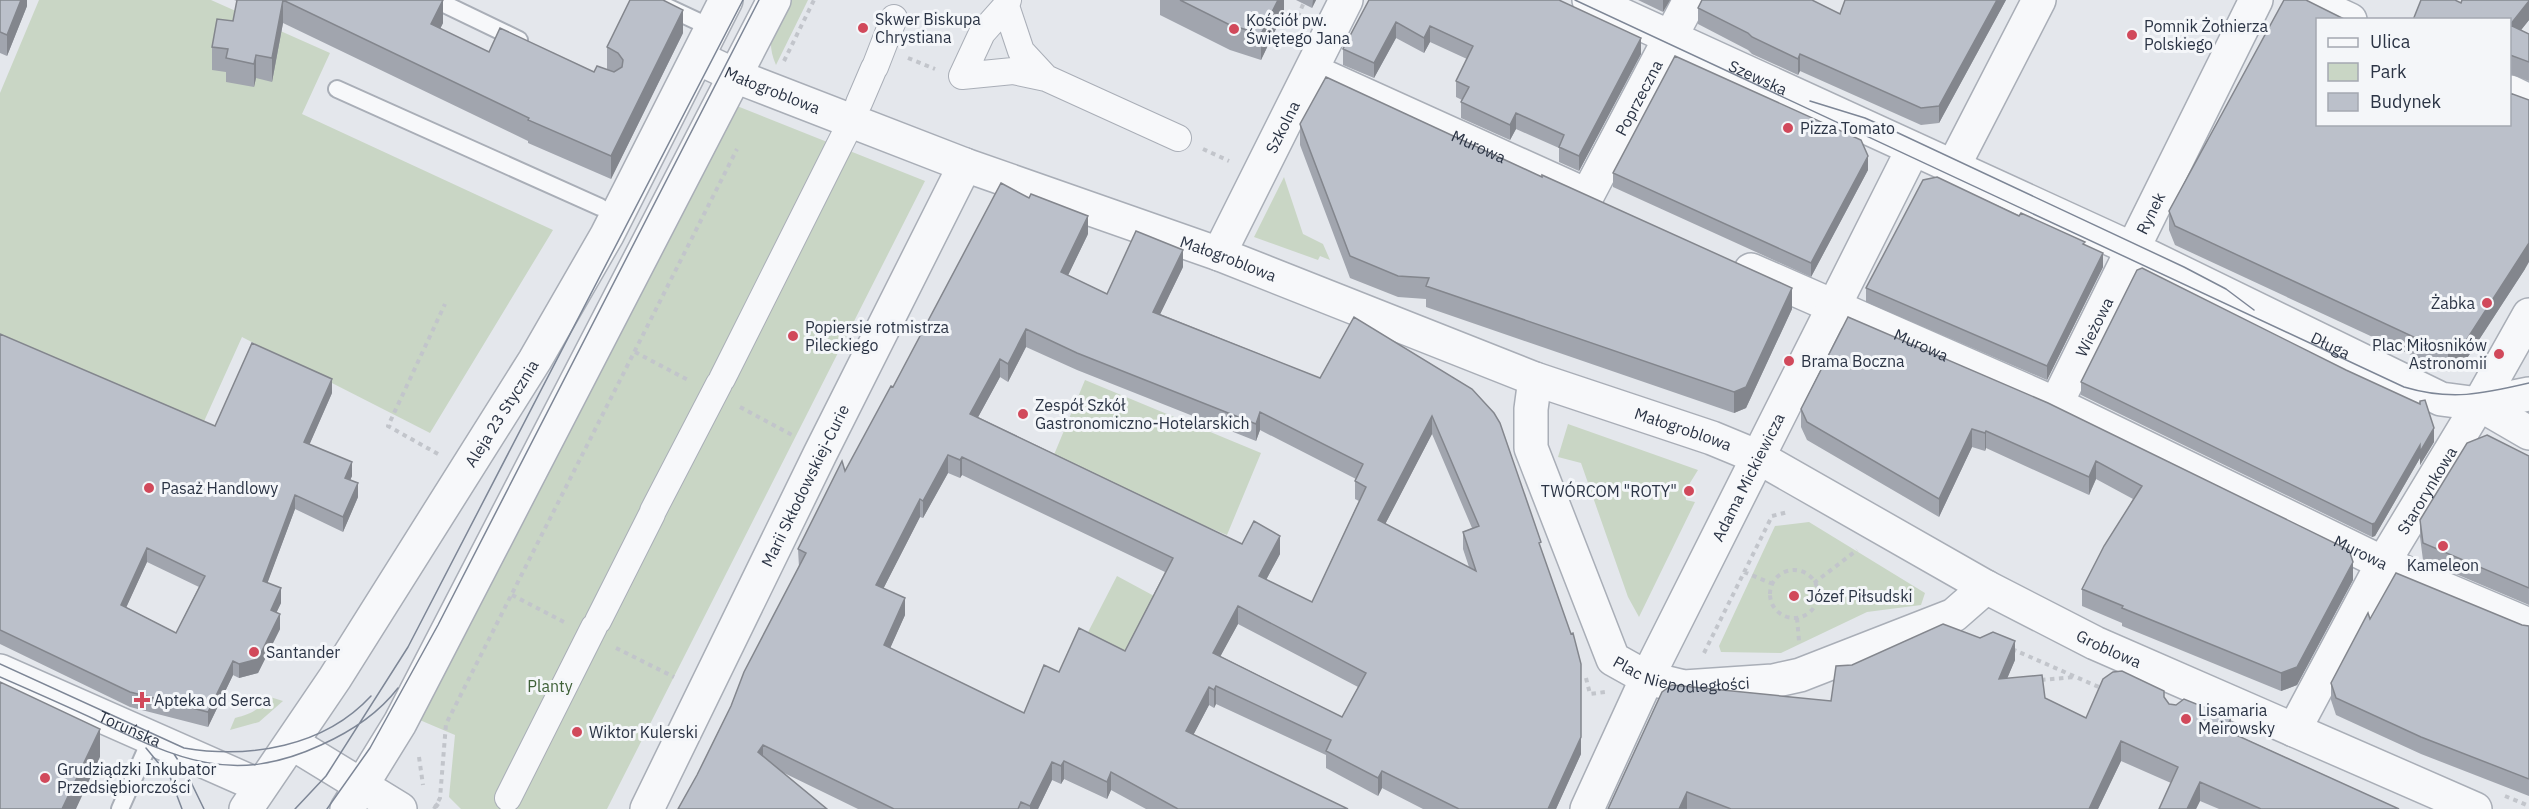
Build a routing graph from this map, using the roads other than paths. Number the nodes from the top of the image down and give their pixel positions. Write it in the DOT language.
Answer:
graph roads {
  1 [pos="436,0"];
  2 [pos="652,0"];
  3 [pos="774,0"];
  4 [pos="1346,0"];
  5 [pos="1589,0"];
  6 [pos="1690,0"];
  7 [pos="2039,0"];
  8 [pos="2256,0"];
  9 [pos="2307,0"];
  10 [pos="1007,3"];
  11 [pos="898,8"];
  12 [pos="719,14"];
  13 [pos="2346,18"];
  14 [pos="1669,36"];
  15 [pos="532,46"];
  16 [pos="698,58"];
  17 [pos="1312,71"];
  18 [pos="735,75"];
  19 [pos="1046,78"];
  20 [pos="337,89"];
  21 [pos="2511,92"];
  22 [pos="2529,100"];
  23 [pos="859,103"];
  24 [pos="847,130"];
  25 [pos="1178,138"];
  26 [pos="1931,157"];
  27 [pos="965,165"];
  28 [pos="1587,196"];
  29 [pos="600,207"];
  30 [pos="1619,210"];
  31 [pos="2132,250"];
  32 [pos="1219,254"];
  33 [pos="1726,258"];
  34 [pos="1832,307"];
  35 [pos="2529,315"];
  36 [pos="1535,379"];
  37 [pos="2529,394"];
  38 [pos="2056,404"];
  39 [pos="2479,404"];
  40 [pos="2529,433"];
  41 [pos="1758,457"];
  42 [pos="2383,563"];
  43 [pos="1986,587"];
  44 [pos="2529,625"];
  45 [pos="0,670"];
  46 [pos="1647,678"];
  47 [pos="2294,730"];
  48 [pos="151,739"];
  49 [pos="292,743"];
  50 [pos="253,798"];
  51 [pos="355,798"];
  52 [pos="508,798"];
  53 [pos="120,809"];
  54 [pos="400,809"];
  55 [pos="647,809"];
  56 [pos="1587,809"];
  57 [pos="2475,809"];
  1 -- 15 [label="lane"];
  2 -- 12 [label="lane"];
  3 -- 18 [label="street"];
  4 -- 17 [label="street, Szkolna"];
  5 -- 14 [label="street, Szewska"];
  6 -- 14 [label="street, Poprzeczna"];
  7 -- 26 [label="street"];
  8 -- 31 [label="street, Rynek"];
  9 -- 13 [label="street"];
  10 -- 19 [label="street"];
  10 -- 19 [label="street"];
  11 -- 23 [label="street"];
  12 -- 16 [label="street, Aleja 23 Stycznia"];
  14 -- 26 [label="street, Szewska"];
  14 -- 28 [label="street, Poprzeczna"];
  16 -- 18 [label="street, Małogroblowa"];
  16 -- 49 [label="street, Aleja 23 Stycznia"];
  17 -- 28 [label="street, Murowa"];
  17 -- 32 [label="street, Szkolna"];
  18 -- 27 [label="street, Małogroblowa"];
  18 -- 51 [label="street"];
  19 -- 25 [label="street"];
  20 -- 29 [label="lane"];
  21 -- 22 [label="street"];
  24 -- 52 [label="street"];
  26 -- 31 [label="street, Rynek"];
  26 -- 34 [label="street, Adama Mickiewicza"];
  27 -- 32 [label="street, Małogroblowa"];
  27 -- 55 [label="street, Marii Skłodowskiej-Curie"];
  28 -- 30 [label="street, Murowa"];
  31 -- 38 [label="street, Wieżowa"];
  31 -- 39 [label="street, Długa"];
  32 -- 36 [label="street, Małogroblowa"];
  33 -- 34 [label="street, Murowa"];
  34 -- 38 [label="street, Murowa"];
  34 -- 41 [label="street, Adama Mickiewicza"];
  35 -- 39 [label="street, Starorynkowa"];
  36 -- 41 [label="street, Małogroblowa"];
  36 -- 46 [label="street, Plac Niepodległości"];
  37 -- 39 [label="street"];
  38 -- 42 [label="street, Murowa"];
  39 -- 40 [label="street, Długa"];
  39 -- 42 [label="street, Starorynkowa"];
  41 -- 43 [label="street, Groblowa"];
  41 -- 46 [label="street, Adama Mickiewicza"];
  42 -- 44 [label="street, Murowa"];
  42 -- 47 [label="street, Starorynkowa"];
  43 -- 46 [label="street, Plac Niepodległości"];
  43 -- 47 [label="street, Groblowa"];
  45 -- 48 [label="street, Toruńska"];
  46 -- 56 [label="street, Adama Mickiewicza"];
  47 -- 57 [label="street, Groblowa"];
  48 -- 50 [label="street, Toruńska"];
  48 -- 53 [label="lane"];
  49 -- 50 [label="street, Aleja 23 Stycznia"];
  49 -- 51 [label="street"];
  51 -- 54 [label="street"];
}
